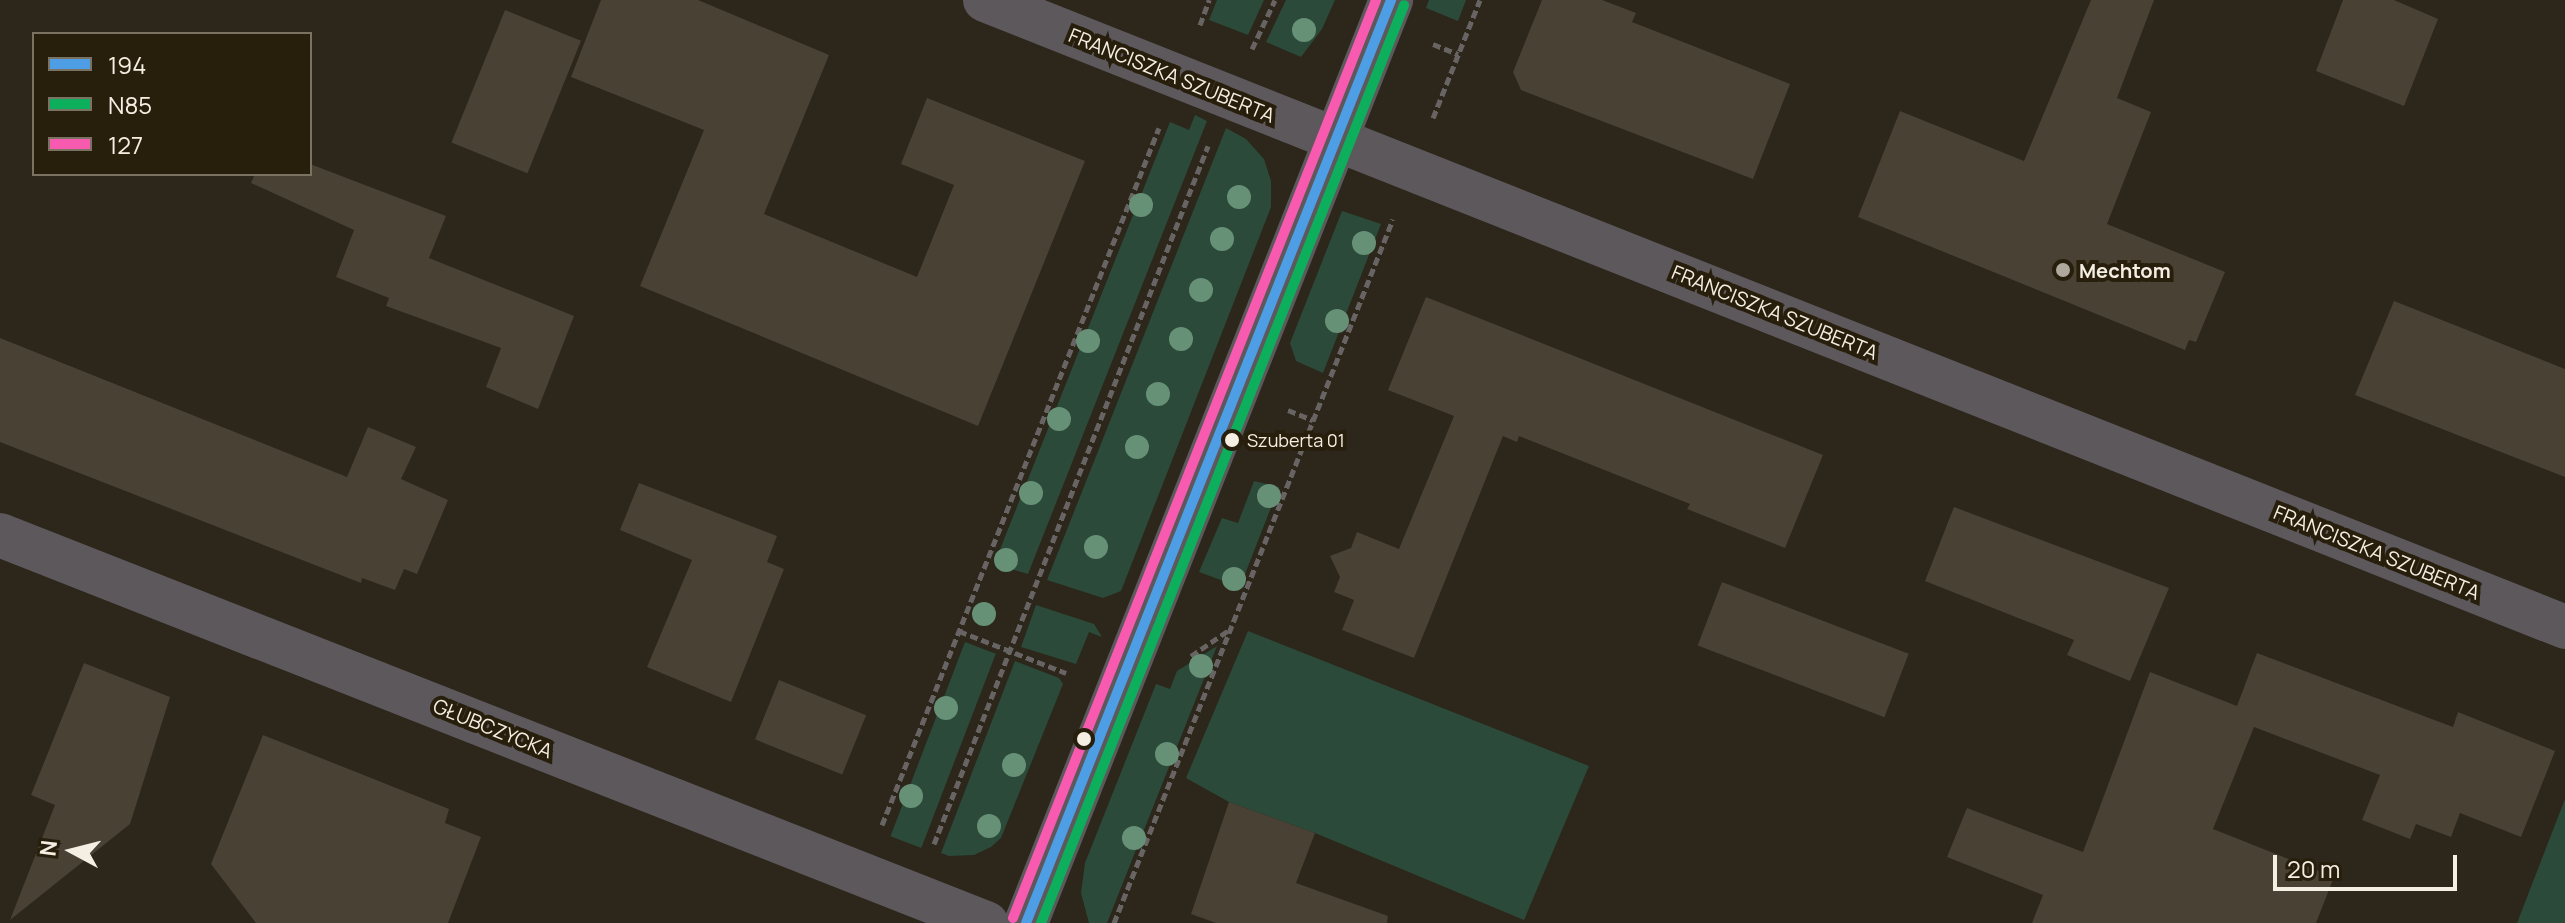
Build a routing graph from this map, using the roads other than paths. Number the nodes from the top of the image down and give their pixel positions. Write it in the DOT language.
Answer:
graph roads {
  1 [pos="985,0"];
  2 [pos="1391,0"];
  3 [pos="1336,138"];
  4 [pos="0,535"];
  5 [pos="2565,627"];
  6 [pos="986,923"];
  7 [pos="1026,923"];
  1 -- 3 [label="street, FRANCISZKA SZUBERTA"];
  2 -- 3 [label="street"];
  3 -- 5 [label="street, FRANCISZKA SZUBERTA"];
  3 -- 7 [label="street"];
  4 -- 6 [label="street, GŁUBCZYCKA"];
}
